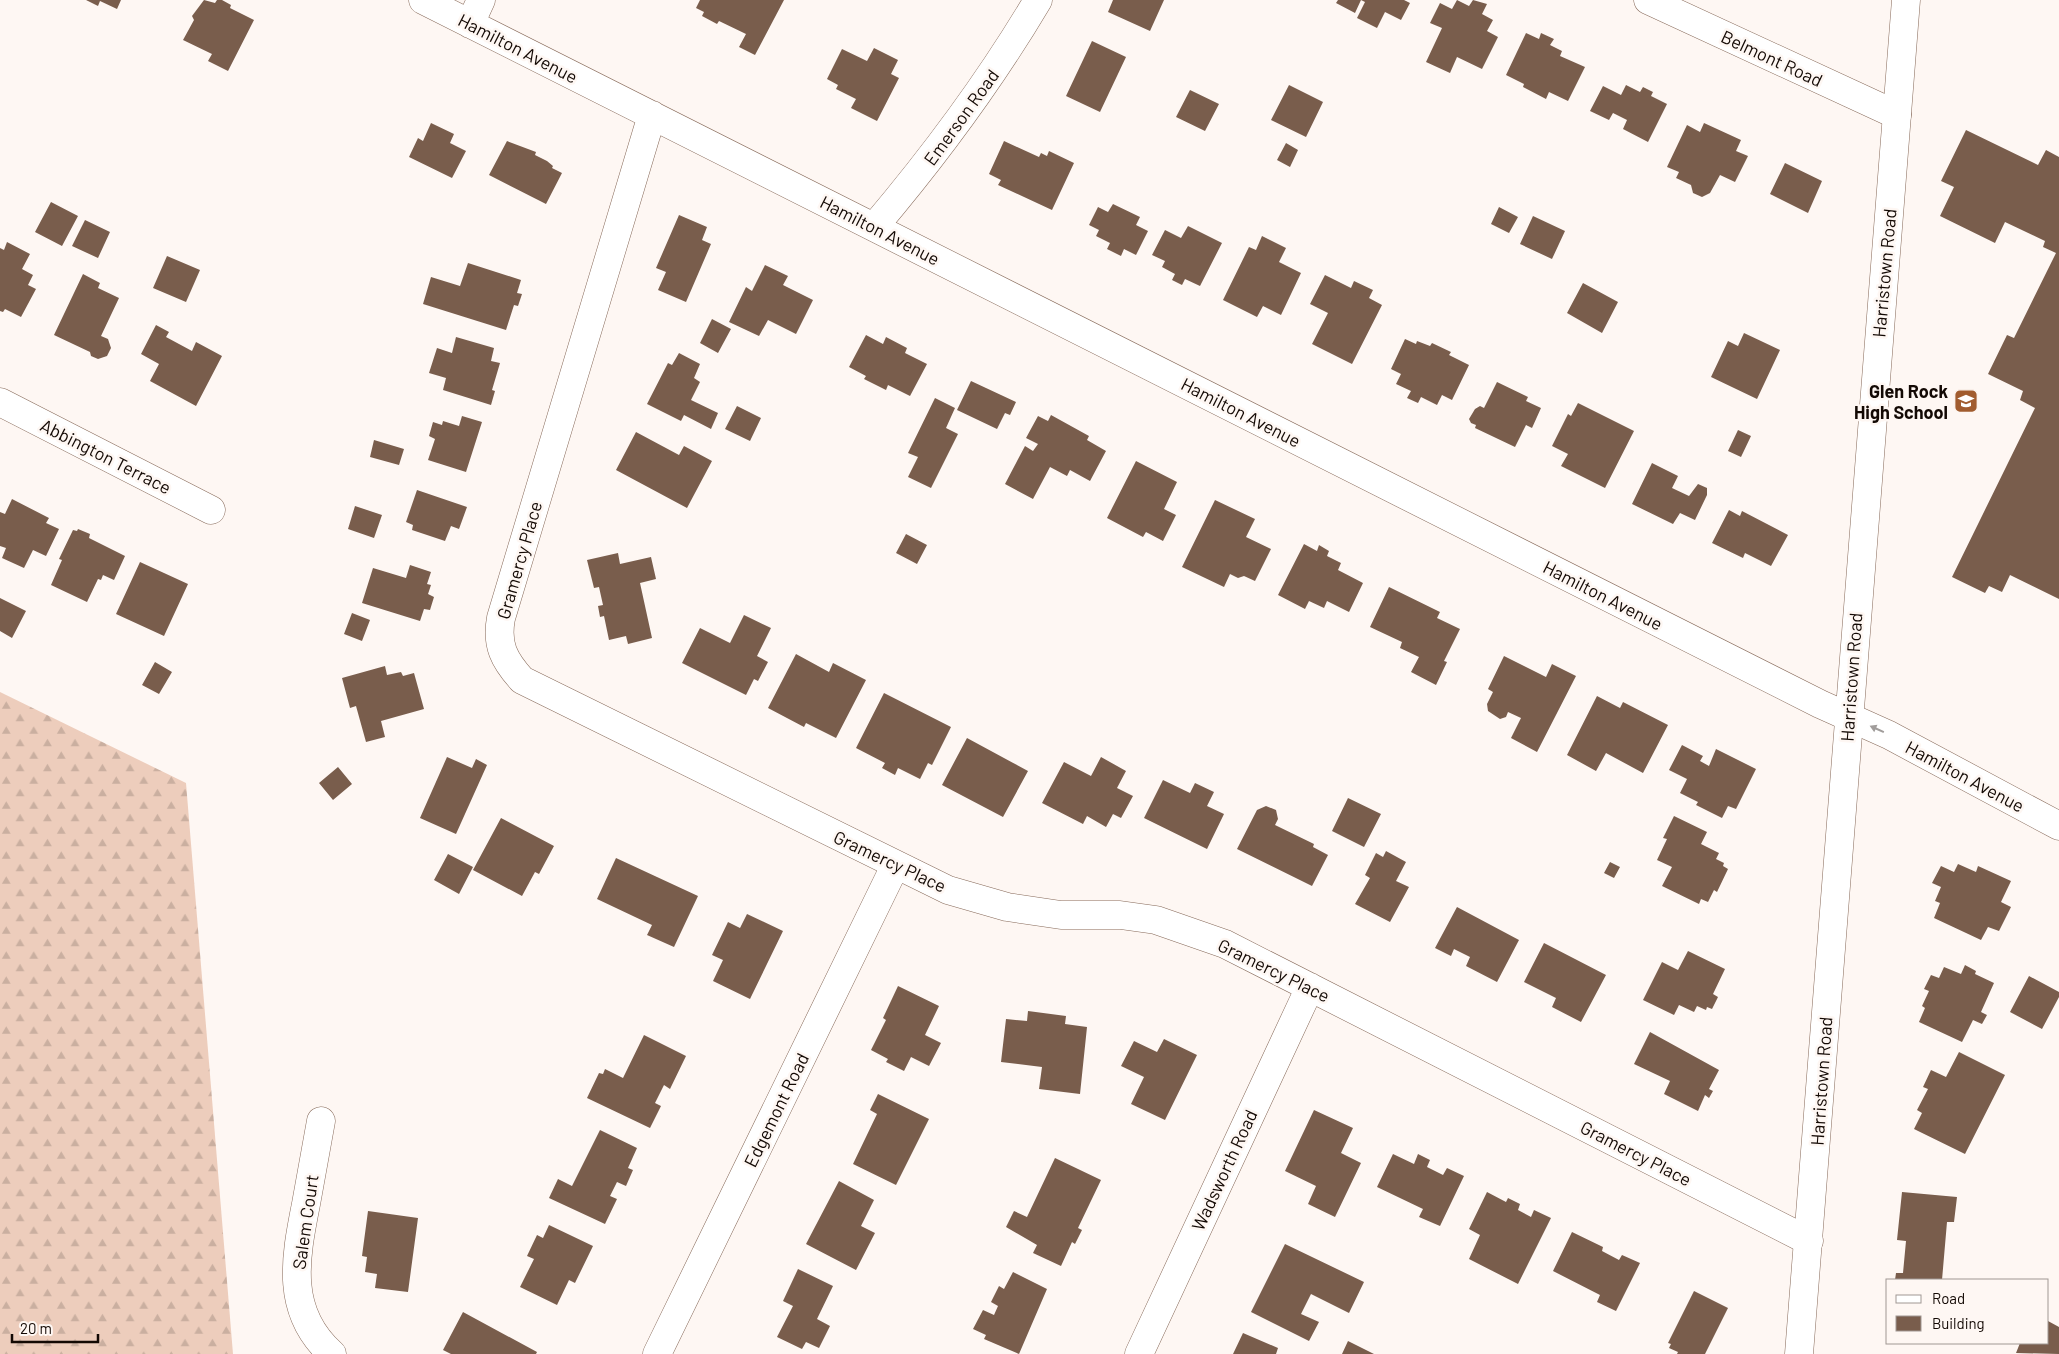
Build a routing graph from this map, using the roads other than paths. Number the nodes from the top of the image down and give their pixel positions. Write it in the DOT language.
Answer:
graph roads {
  1 [pos="423,0"];
  2 [pos="1038,0"];
  3 [pos="1648,0"];
  4 [pos="1906,0"];
  5 [pos="476,12"];
  6 [pos="652,115"];
  7 [pos="1897,115"];
  8 [pos="874,227"];
  9 [pos="0,402"];
  10 [pos="211,510"];
  11 [pos="1848,717"];
  12 [pos="2059,826"];
  13 [pos="895,866"];
  14 [pos="1310,987"];
  15 [pos="321,1121"];
  16 [pos="1809,1241"];
  17 [pos="328,1351"];
  18 [pos="657,1354"];
  19 [pos="1139,1354"];
  20 [pos="1799,1354"];
  1 -- 5 [label="street, Hamilton Avenue"];
  2 -- 8 [label="street, Emerson Road"];
  3 -- 7 [label="street, Belmont Road"];
  4 -- 7 [label="street, Harristown Road"];
  5 -- 6 [label="street, Hamilton Avenue"];
  6 -- 8 [label="street, Hamilton Avenue"];
  6 -- 13 [label="street, Gramercy Place"];
  7 -- 11 [label="street, Harristown Road"];
  8 -- 11 [label="street, Hamilton Avenue"];
  9 -- 10 [label="street, Abbington Terrace"];
  12 -- 11 [label="street, Hamilton Avenue, one-way"];
  11 -- 16 [label="street, Harristown Road"];
  13 -- 14 [label="street, Gramercy Place"];
  13 -- 18 [label="street, Edgemont Road"];
  14 -- 16 [label="street, Gramercy Place"];
  14 -- 19 [label="street, Wadsworth Road"];
  15 -- 17 [label="street, Salem Court"];
  16 -- 20 [label="street, Harristown Road"];
}
